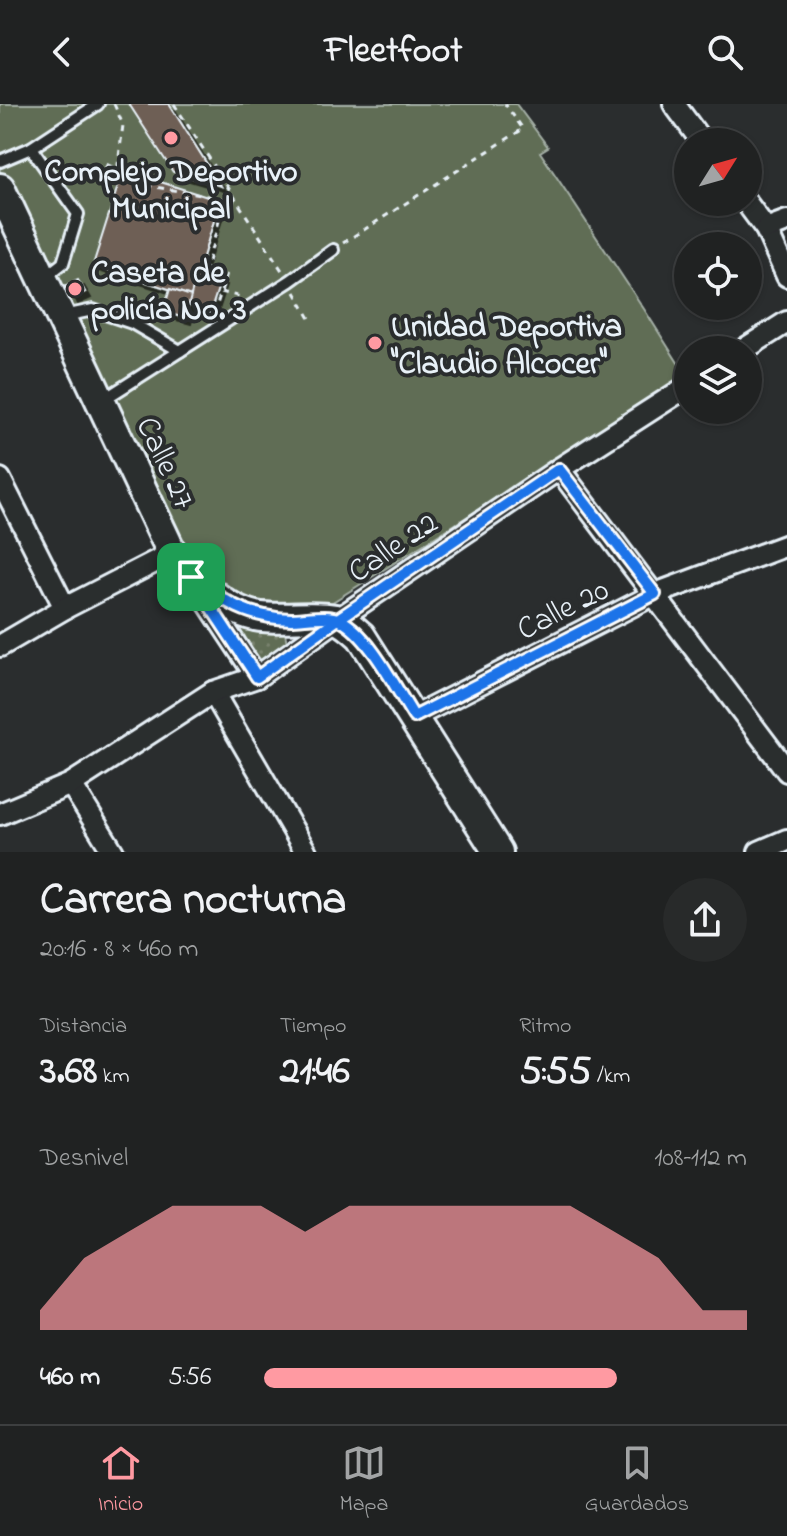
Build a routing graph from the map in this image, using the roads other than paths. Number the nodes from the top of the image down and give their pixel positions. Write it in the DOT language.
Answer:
graph roads {
  1 [pos="98,104"];
  2 [pos="674,104"];
  3 [pos="692,128"];
  4 [pos="31,148"];
  5 [pos="0,161"];
  6 [pos="0,188"];
  7 [pos="756,216"];
  8 [pos="787,221"];
  9 [pos="766,229"];
  10 [pos="333,250"];
  11 [pos="787,276"];
  12 [pos="43,278"];
  13 [pos="62,317"];
  14 [pos="787,322"];
  15 [pos="762,338"];
  16 [pos="180,351"];
  17 [pos="674,395"];
  18 [pos="101,401"];
  19 [pos="559,469"];
  20 [pos="0,479"];
  21 [pos="787,545"];
  22 [pos="172,553"];
  23 [pos="191,577"];
  24 [pos="655,594"];
  25 [pos="65,608"];
  26 [pos="338,619"];
  27 [pos="0,646"];
  28 [pos="257,677"];
  29 [pos="213,692"];
  30 [pos="414,717"];
  31 [pos="787,771"];
  32 [pos="71,784"];
  33 [pos="0,814"];
  34 [pos="787,840"];
  35 [pos="113,852"];
  36 [pos="306,852"];
  37 [pos="498,852"];
  38 [pos="759,852"];
  1 -- 4 [label="lane"];
  2 -- 3 [label="street"];
  4 -- 5 [label="lane"];
  4 -- 12 [label="lane"];
  6 -- 12 [label="main road, Calle 27"];
  7 -- 9 [label="street"];
  8 -- 9 [label="street"];
  9 -- 11 [label="street"];
  10 -- 16 [label="lane"];
  12 -- 13 [label="main road, Calle 27"];
  13 -- 16 [label="lane"];
  13 -- 18 [label="main road, Calle 27"];
  14 -- 15 [label="street"];
  16 -- 18 [label="lane"];
  17 -- 19 [label="street, Calle 22"];
  18 -- 22 [label="main road, Calle 27"];
  19 -- 24 [label="street"];
  19 -- 26 [label="street, Calle 22"];
  20 -- 25 [label="street"];
  21 -- 24 [label="street, Calle 20"];
  22 -- 23 [label="main road, Calle 27"];
  22 -- 25 [label="street"];
  23 -- 26 [label="main road, Calle 27"];
  23 -- 28 [label="street"];
  24 -- 30 [label="street, Calle 20"];
  24 -- 31 [label="street"];
  25 -- 27 [label="street"];
  26 -- 28 [label="street, Calle 22"];
  26 -- 30 [label="main road"];
  28 -- 29 [label="street, Calle 22"];
  29 -- 32 [label="street, Calle 22"];
  29 -- 36 [label="street"];
  30 -- 37 [label="main road"];
  32 -- 33 [label="street, Calle 22"];
  32 -- 35 [label="street"];
  34 -- 38 [label="street"];
}
